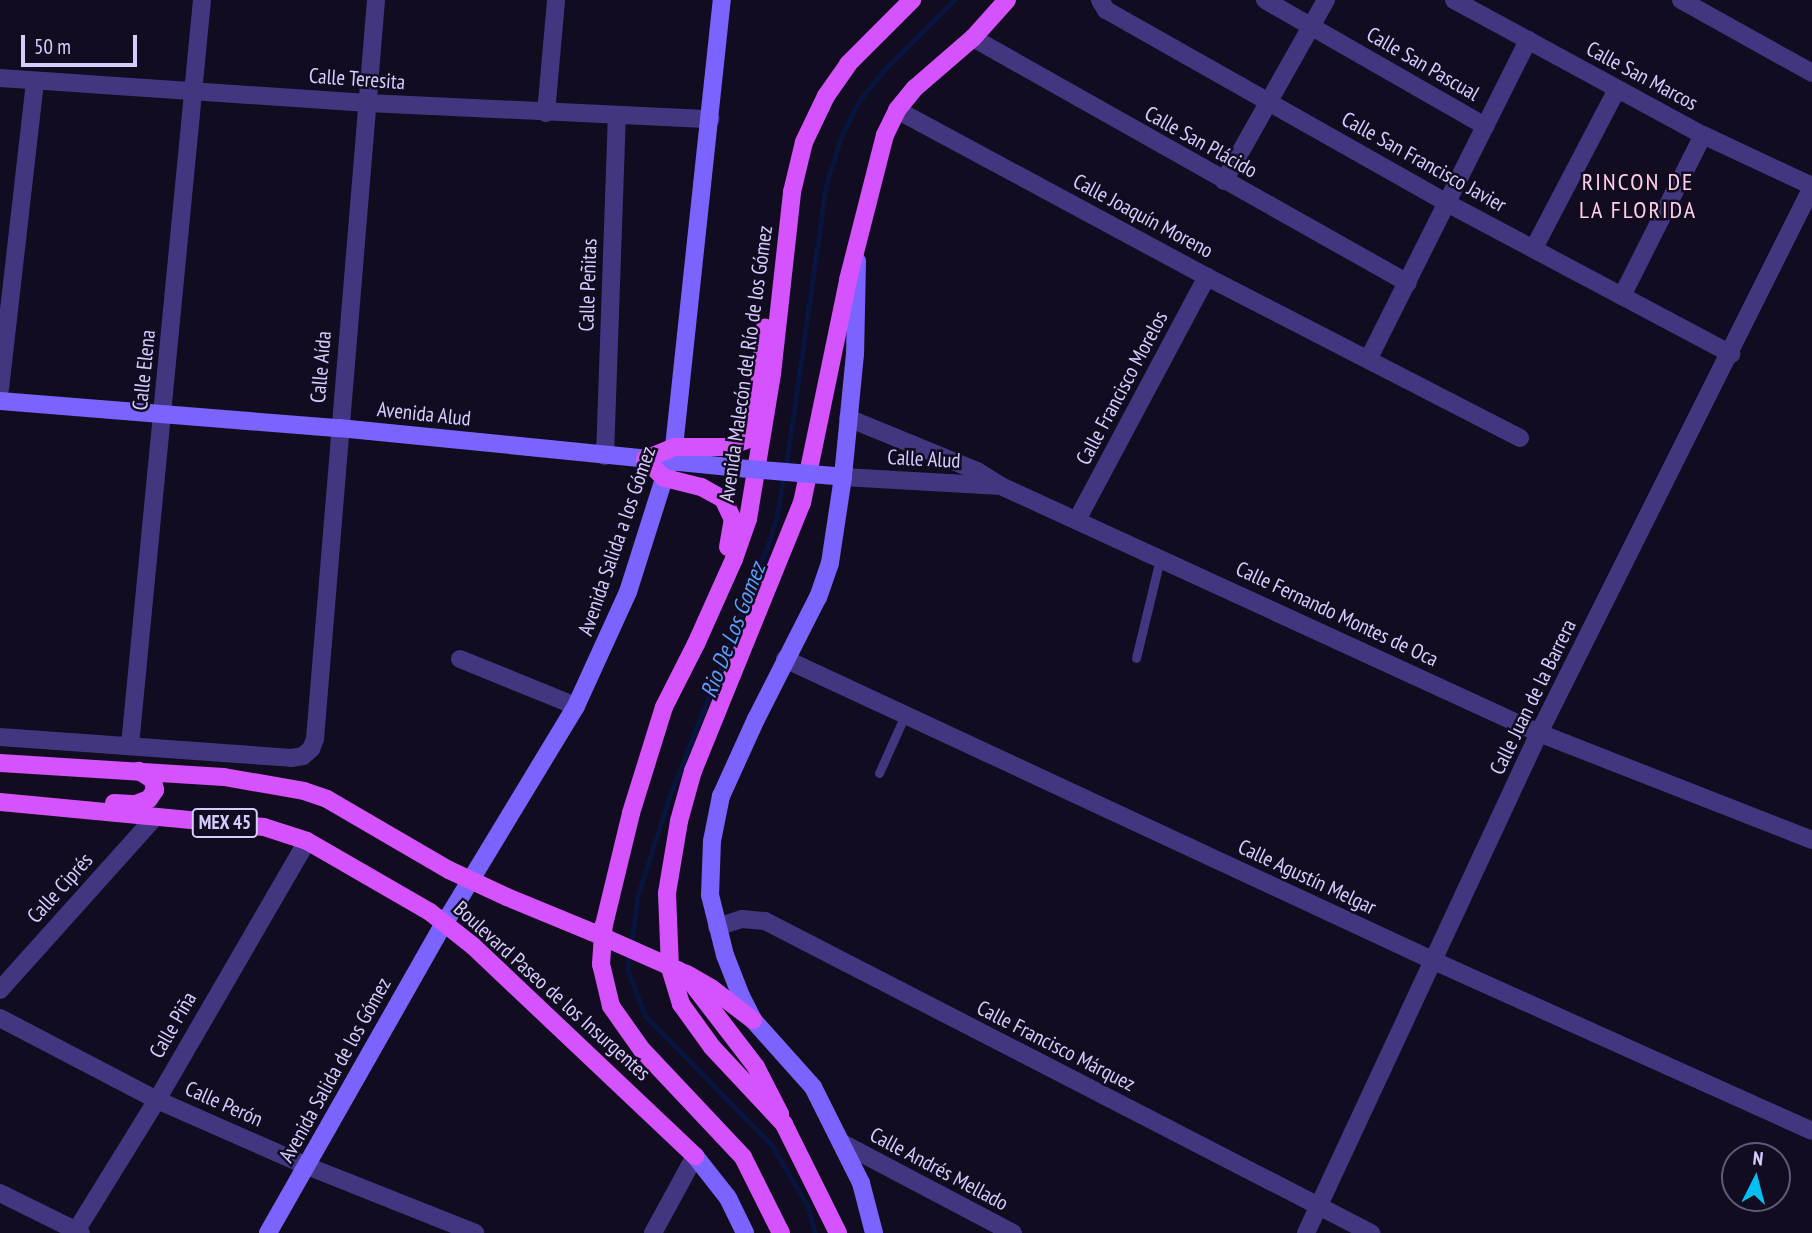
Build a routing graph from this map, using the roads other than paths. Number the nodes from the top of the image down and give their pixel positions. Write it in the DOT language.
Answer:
graph roads {
  1 [pos="202,0"];
  2 [pos="376,0"];
  3 [pos="556,0"];
  4 [pos="722,0"];
  5 [pos="912,0"];
  6 [pos="1007,0"];
  7 [pos="1265,0"];
  8 [pos="1326,0"];
  9 [pos="1454,0"];
  10 [pos="1681,0"];
  11 [pos="1100,1"];
  12 [pos="1707,6"];
  13 [pos="1312,26"];
  14 [pos="973,38"];
  15 [pos="1528,40"];
  16 [pos="1812,73"];
  17 [pos="0,78"];
  18 [pos="35,81"];
  19 [pos="194,89"];
  20 [pos="1617,89"];
  21 [pos="1268,100"];
  22 [pos="368,103"];
  23 [pos="897,110"];
  24 [pos="546,113"];
  25 [pos="617,116"];
  26 [pos="711,119"];
  27 [pos="1485,126"];
  28 [pos="1703,135"];
  29 [pos="1224,181"];
  30 [pos="1812,187"];
  31 [pos="1447,203"];
  32 [pos="786,246"];
  33 [pos="1535,248"];
  34 [pos="857,249"];
  35 [pos="1208,277"];
  36 [pos="1408,284"];
  37 [pos="1622,296"];
  38 [pos="1731,354"];
  39 [pos="1369,358"];
  40 [pos="0,389"];
  41 [pos="0,401"];
  42 [pos="162,414"];
  43 [pos="848,418"];
  44 [pos="339,428"];
  45 [pos="1520,438"];
  46 [pos="605,456"];
  47 [pos="645,460"];
  48 [pos="669,462"];
  49 [pos="839,476"];
  50 [pos="1001,486"];
  51 [pos="1077,520"];
  52 [pos="1160,557"];
  53 [pos="460,659"];
  54 [pos="785,659"];
  55 [pos="1136,659"];
  56 [pos="576,706"];
  57 [pos="664,707"];
  58 [pos="905,715"];
  59 [pos="1539,733"];
  60 [pos="0,737"];
  61 [pos="130,745"];
  62 [pos="0,763"];
  63 [pos="139,771"];
  64 [pos="879,773"];
  65 [pos="0,801"];
  66 [pos="155,817"];
  67 [pos="307,841"];
  68 [pos="1812,841"];
  69 [pos="717,927"];
  70 [pos="441,929"];
  71 [pos="1434,961"];
  72 [pos="682,972"];
  73 [pos="0,990"];
  74 [pos="0,1018"];
  75 [pos="753,1020"];
  76 [pos="157,1100"];
  77 [pos="784,1124"];
  78 [pos="1812,1131"];
  79 [pos="844,1144"];
  80 [pos="695,1156"];
  81 [pos="307,1166"];
  82 [pos="0,1193"];
  83 [pos="1318,1206"];
  84 [pos="79,1232"];
  85 [pos="268,1233"];
  86 [pos="475,1233"];
  87 [pos="653,1233"];
  88 [pos="745,1233"];
  89 [pos="781,1233"];
  90 [pos="838,1233"];
  91 [pos="874,1233"];
  92 [pos="1013,1233"];
  93 [pos="1306,1233"];
  94 [pos="1371,1233"];
  1 -- 19 [label="street, Calle Elena"];
  2 -- 22 [label="street, Calle Aída"];
  3 -- 24 [label="street"];
  4 -- 26 [label="street, Avenida Salida a los Gómez"];
  5 -- 32 [label="main road, Avenida Malecón del Río de los Gómez"];
  6 -- 14 [label="main road"];
  7 -- 13 [label="street, Calle San Pascual"];
  8 -- 13 [label="street"];
  9 -- 15 [label="street, Calle San Marcos"];
  10 -- 12 [label="street"];
  11 -- 21 [label="street, Calle San Francisco Javier"];
  12 -- 16 [label="street"];
  13 -- 21 [label="street"];
  13 -- 27 [label="street, Calle San Pascual"];
  14 -- 23 [label="main road"];
  14 -- 29 [label="street, Calle San Plácido"];
  15 -- 20 [label="street, Calle San Marcos"];
  15 -- 27 [label="street"];
  17 -- 18 [label="street, Calle Teresita"];
  18 -- 19 [label="street, Calle Teresita"];
  18 -- 40 [label="street"];
  19 -- 22 [label="street, Calle Teresita"];
  19 -- 42 [label="street, Calle Elena"];
  20 -- 28 [label="street, Calle San Marcos"];
  20 -- 33 [label="street"];
  21 -- 29 [label="street"];
  21 -- 31 [label="street, Calle San Francisco Javier"];
  22 -- 24 [label="street, Calle Teresita"];
  22 -- 44 [label="street, Calle Aída"];
  23 -- 34 [label="main road"];
  23 -- 35 [label="street, Calle Joaquín Moreno"];
  24 -- 25 [label="street, Calle Teresita"];
  25 -- 26 [label="street, Calle Teresita"];
  25 -- 46 [label="street, Calle Peñitas"];
  26 -- 48 [label="street, Avenida Salida a los Gómez"];
  27 -- 31 [label="street"];
  28 -- 30 [label="street, Calle San Marcos"];
  28 -- 37 [label="street"];
  29 -- 36 [label="street, Calle San Plácido"];
  30 -- 38 [label="street, Calle Juan de la Barrera"];
  31 -- 33 [label="street, Calle San Francisco Javier"];
  31 -- 36 [label="street"];
  32 -- 48 [label="main road"];
  32 -- 57 [label="main road, Avenida Malecón del Río de los Gómez"];
  33 -- 37 [label="street, Calle San Francisco Javier"];
  34 -- 43 [label="street"];
  34 -- 77 [label="main road"];
  35 -- 39 [label="street, Calle Joaquín Moreno"];
  35 -- 51 [label="street, Calle Francisco Morelos"];
  36 -- 39 [label="street"];
  37 -- 38 [label="street, Calle San Francisco Javier"];
  38 -- 59 [label="street, Calle Juan de la Barrera"];
  39 -- 45 [label="street, Calle Joaquín Moreno"];
  41 -- 42 [label="street, Avenida Alud"];
  42 -- 44 [label="street, Avenida Alud"];
  42 -- 61 [label="street, Calle Elena"];
  43 -- 49 [label="street"];
  43 -- 50 [label="street, Calle Fernando Montes de Oca"];
  44 -- 46 [label="street, Avenida Alud"];
  44 -- 61 [label="street, Calle Aída"];
  46 -- 47 [label="street, Avenida Alud"];
  47 -- 48 [label="main road"];
  47 -- 48 [label="main road"];
  48 -- 49 [label="street, bridge"];
  48 -- 56 [label="street, Avenida Salida a los Gómez"];
  48 -- 57 [label="main road"];
  49 -- 50 [label="street, Calle Alud"];
  49 -- 54 [label="street"];
  50 -- 51 [label="street, Calle Fernando Montes de Oca"];
  51 -- 52 [label="street, Calle Fernando Montes de Oca"];
  52 -- 55 [label="lane"];
  52 -- 59 [label="street, Calle Fernando Montes de Oca"];
  53 -- 56 [label="street"];
  54 -- 58 [label="street, Calle Agustín Melgar"];
  54 -- 69 [label="street"];
  56 -- 70 [label="street, Avenida Salida a los Gómez"];
  57 -- 89 [label="main road, Avenida Malecón del Río de los Gómez"];
  58 -- 64 [label="lane"];
  58 -- 71 [label="street, Calle Agustín Melgar"];
  59 -- 68 [label="street, Calle Fernando Montes de Oca"];
  59 -- 71 [label="street, Calle Juan de la Barrera"];
  60 -- 61 [label="street"];
  62 -- 63 [label="main road, Boulevard Paseo de los Insurgentes / MEX 45"];
  63 -- 65 [label="main road"];
  63 -- 72 [label="main road, Boulevard Paseo de los Insurgentes / MEX 45, bridge"];
  65 -- 66 [label="main road, Boulevard Paseo de los Insurgentes / MEX 45"];
  66 -- 67 [label="main road, Boulevard Paseo de los Insurgentes / MEX 45"];
  66 -- 73 [label="street, Calle Ciprés"];
  67 -- 76 [label="street, Calle Piña"];
  67 -- 80 [label="main road, Boulevard Paseo de los Insurgentes / MEX 45, bridge"];
  69 -- 75 [label="street"];
  69 -- 83 [label="street, Calle Francisco Márquez"];
  70 -- 81 [label="street, Avenida Salida de los Gómez"];
  71 -- 78 [label="street, Calle Agustín Melgar"];
  71 -- 83 [label="street, Calle Juan de la Barrera"];
  72 -- 75 [label="main road, Boulevard Paseo de los Insurgentes / MEX 45"];
  72 -- 77 [label="main road"];
  74 -- 76 [label="street, Calle Perón"];
  75 -- 79 [label="street, MEX 45"];
  76 -- 81 [label="street, Calle Perón"];
  76 -- 84 [label="street, Calle Piña"];
  77 -- 90 [label="main road"];
  79 -- 91 [label="street, MEX 45"];
  79 -- 92 [label="street, Calle Andrés Mellado"];
  80 -- 87 [label="street"];
  80 -- 88 [label="street, MEX 45"];
  81 -- 85 [label="street, Avenida Salida de los Gómez"];
  81 -- 86 [label="street, Calle Perón"];
  82 -- 84 [label="street"];
  83 -- 93 [label="street, Calle Juan de la Barrera"];
  83 -- 94 [label="street, Calle Francisco Márquez"];
}
